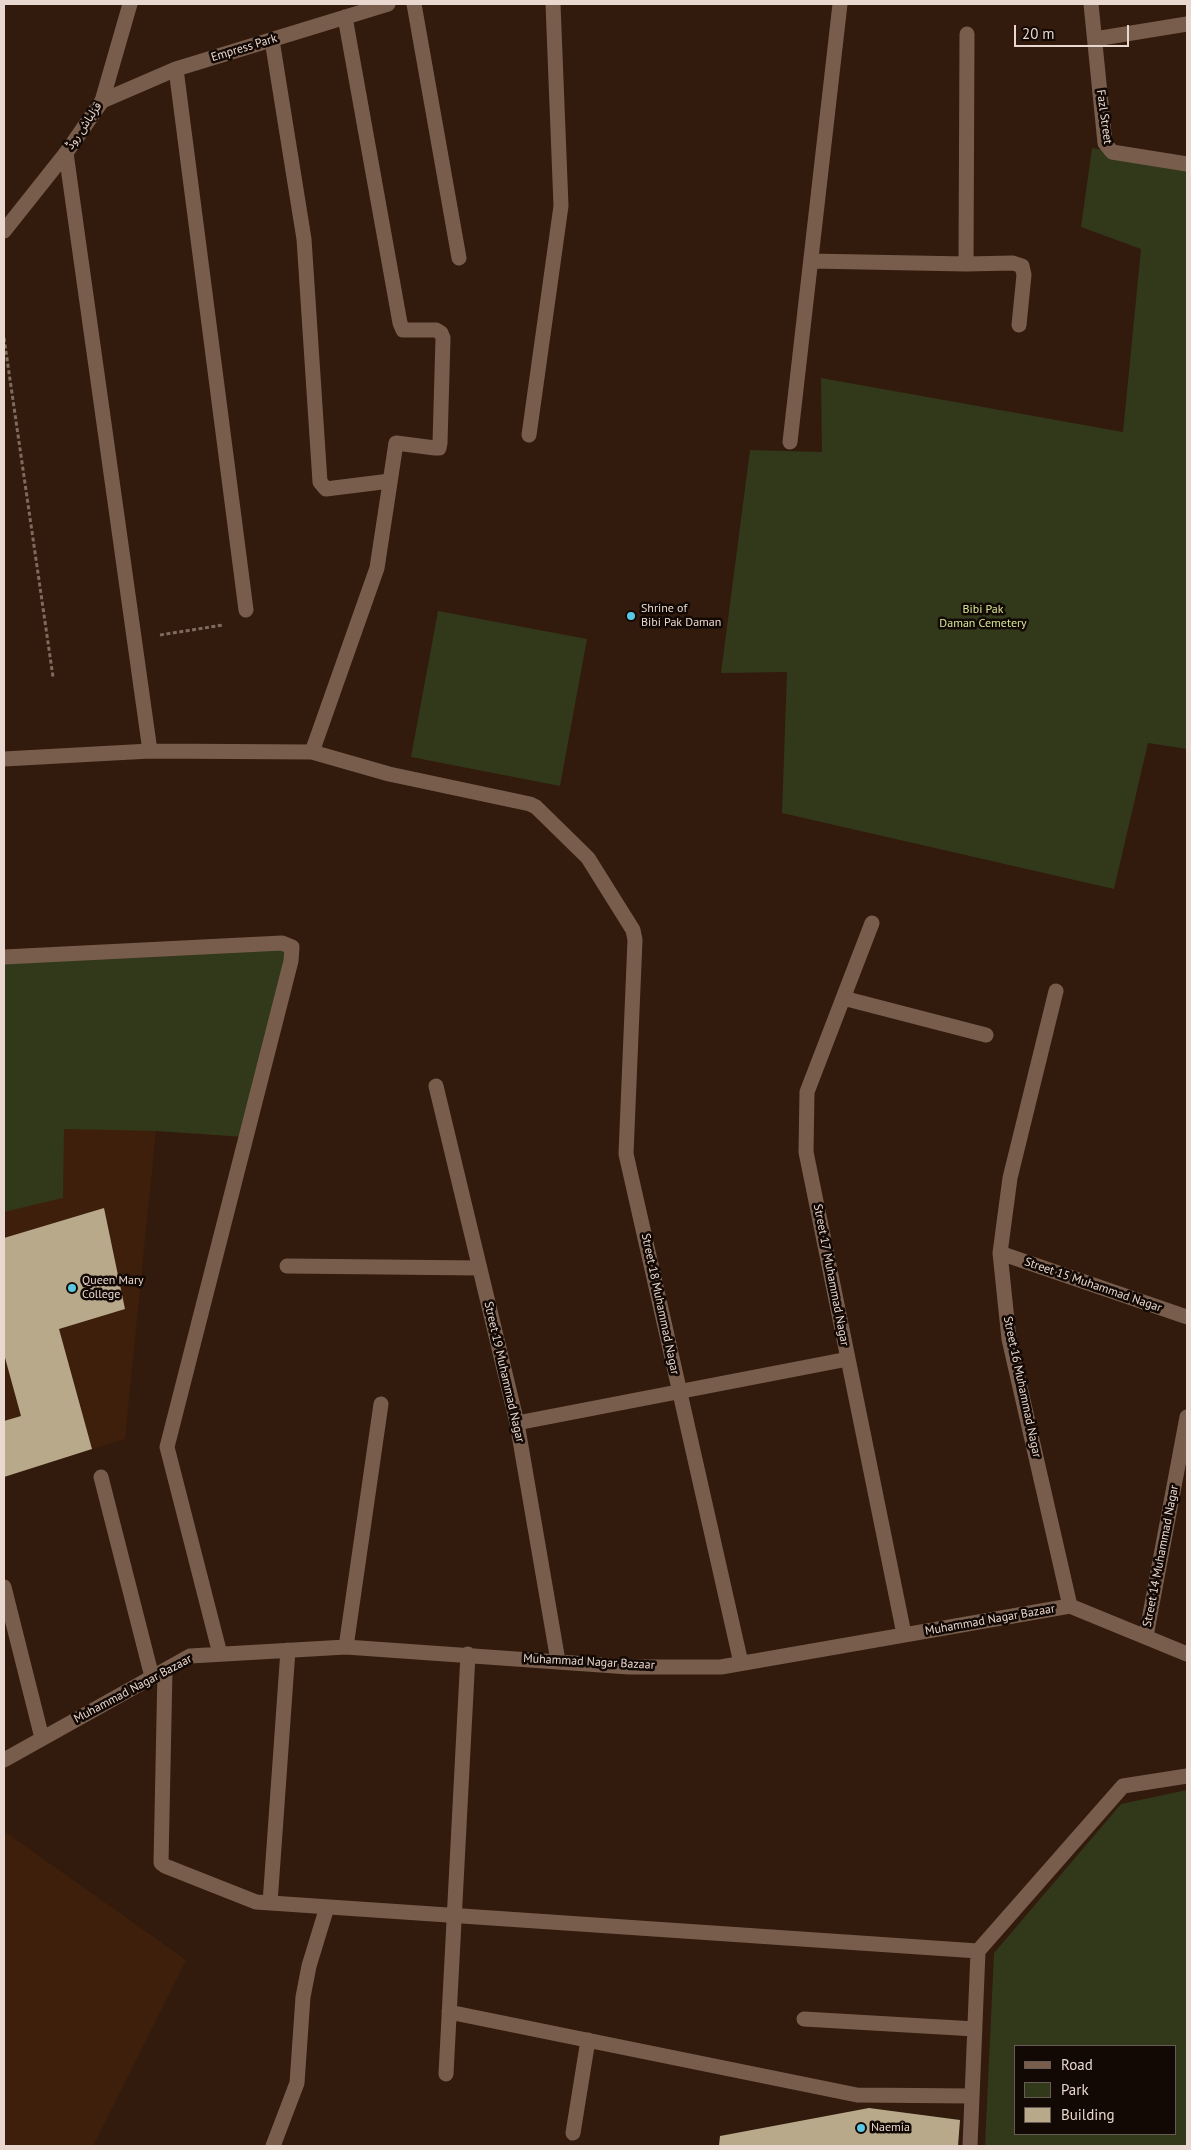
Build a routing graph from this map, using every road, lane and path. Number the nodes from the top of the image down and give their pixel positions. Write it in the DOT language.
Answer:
graph roads {
  1 [pos="130,4"];
  2 [pos="388,4"];
  3 [pos="414,4"];
  4 [pos="553,4"];
  5 [pos="840,4"];
  6 [pos="1091,4"];
  7 [pos="346,17"];
  8 [pos="1187,24"];
  9 [pos="966,34"];
  10 [pos="1095,39"];
  11 [pos="272,40"];
  12 [pos="176,69"];
  13 [pos="102,101"];
  14 [pos="66,153"];
  15 [pos="1187,164"];
  16 [pos="4,231"];
  17 [pos="459,258"];
  18 [pos="811,261"];
  19 [pos="966,264"];
  20 [pos="1019,325"];
  21 [pos="4,338"];
  22 [pos="529,435"];
  23 [pos="790,442"];
  24 [pos="390,481"];
  25 [pos="246,610"];
  26 [pos="135,639"];
  27 [pos="53,677"];
  28 [pos="150,751"];
  29 [pos="312,752"];
  30 [pos="4,759"];
  31 [pos="872,922"];
  32 [pos="4,957"];
  33 [pos="1056,992"];
  34 [pos="843,998"];
  35 [pos="986,1035"];
  36 [pos="436,1086"];
  37 [pos="1000,1253"];
  38 [pos="287,1266"];
  39 [pos="480,1268"];
  40 [pos="1187,1318"];
  41 [pos="848,1359"];
  42 [pos="679,1392"];
  43 [pos="381,1404"];
  44 [pos="1187,1417"];
  45 [pos="517,1423"];
  46 [pos="101,1477"];
  47 [pos="4,1587"];
  48 [pos="1070,1606"];
  49 [pos="904,1634"];
  50 [pos="1146,1636"];
  51 [pos="346,1647"];
  52 [pos="288,1650"];
  53 [pos="220,1654"];
  54 [pos="468,1654"];
  55 [pos="1187,1654"];
  56 [pos="558,1661"];
  57 [pos="741,1663"];
  58 [pos="165,1670"];
  59 [pos="152,1677"];
  60 [pos="42,1738"];
  61 [pos="4,1760"];
  62 [pos="1187,1776"];
  63 [pos="270,1903"];
  64 [pos="327,1907"];
  65 [pos="455,1915"];
  66 [pos="978,1951"];
  67 [pos="449,2012"];
  68 [pos="804,2019"];
  69 [pos="974,2029"];
  70 [pos="588,2040"];
  71 [pos="446,2074"];
  72 [pos="972,2096"];
  73 [pos="573,2133"];
  74 [pos="273,2146"];
  75 [pos="970,2146"];
  1 -- 13 [label="street, قزلباش روڈ"];
  2 -- 7 [label="street, Empress Park"];
  3 -- 17 [label="street"];
  4 -- 22 [label="street"];
  5 -- 18 [label="street"];
  6 -- 10 [label="street, Fazl Street"];
  7 -- 11 [label="street, Empress Park"];
  7 -- 24 [label="street"];
  8 -- 10 [label="street"];
  9 -- 19 [label="street"];
  10 -- 15 [label="street, Fazl Street"];
  11 -- 12 [label="street, Empress Park"];
  11 -- 24 [label="street"];
  12 -- 13 [label="street, Empress Park"];
  12 -- 25 [label="street"];
  13 -- 14 [label="street, قزلباش روڈ"];
  14 -- 16 [label="street, قزلباش روڈ"];
  14 -- 26 [label="street"];
  18 -- 19 [label="street"];
  18 -- 23 [label="street"];
  19 -- 20 [label="street"];
  21 -- 27 [label="path"];
  24 -- 29 [label="street"];
  25 -- 26 [label="path"];
  26 -- 28 [label="street"];
  28 -- 29 [label="street"];
  28 -- 30 [label="street"];
  29 -- 42 [label="street, Street 18 Muhammad Nagar"];
  31 -- 34 [label="street, Street 17 Muhammad Nagar"];
  32 -- 53 [label="street"];
  33 -- 37 [label="street, Street 16 Muhammad Nagar"];
  34 -- 35 [label="street"];
  34 -- 41 [label="street, Street 17 Muhammad Nagar"];
  36 -- 39 [label="street, Street 19 Muhammad Nagar"];
  37 -- 40 [label="street, Street 15 Muhammad Nagar"];
  37 -- 48 [label="street, Street 16 Muhammad Nagar"];
  38 -- 39 [label="street"];
  39 -- 45 [label="street, Street 19 Muhammad Nagar"];
  41 -- 42 [label="street"];
  41 -- 49 [label="street, Street 17 Muhammad Nagar"];
  42 -- 45 [label="street"];
  42 -- 57 [label="street, Street 18 Muhammad Nagar"];
  43 -- 51 [label="street"];
  44 -- 50 [label="street, Street 14 Muhammad Nagar"];
  45 -- 56 [label="street, Street 19 Muhammad Nagar"];
  46 -- 59 [label="street"];
  47 -- 60 [label="street"];
  48 -- 49 [label="street, Muhammad Nagar Bazaar"];
  48 -- 50 [label="street, Muhammad Nagar Bazaar"];
  49 -- 57 [label="street, Muhammad Nagar Bazaar"];
  50 -- 55 [label="street, Muhammad Nagar Bazaar"];
  51 -- 52 [label="street, Muhammad Nagar Bazaar"];
  51 -- 54 [label="street, Muhammad Nagar Bazaar"];
  52 -- 53 [label="street, Muhammad Nagar Bazaar"];
  52 -- 63 [label="street"];
  53 -- 58 [label="street, Muhammad Nagar Bazaar"];
  54 -- 56 [label="street, Muhammad Nagar Bazaar"];
  54 -- 65 [label="street"];
  56 -- 57 [label="street, Muhammad Nagar Bazaar"];
  58 -- 59 [label="street, Muhammad Nagar Bazaar"];
  58 -- 63 [label="street"];
  59 -- 60 [label="street, Muhammad Nagar Bazaar"];
  60 -- 61 [label="street, Muhammad Nagar Bazaar"];
  62 -- 66 [label="street"];
  63 -- 64 [label="street"];
  64 -- 65 [label="street"];
  64 -- 74 [label="street"];
  65 -- 66 [label="street"];
  65 -- 67 [label="street"];
  66 -- 69 [label="street"];
  67 -- 70 [label="street"];
  67 -- 71 [label="street"];
  68 -- 69 [label="street"];
  69 -- 72 [label="street"];
  70 -- 72 [label="street"];
  70 -- 73 [label="street"];
  72 -- 75 [label="street"];
}
